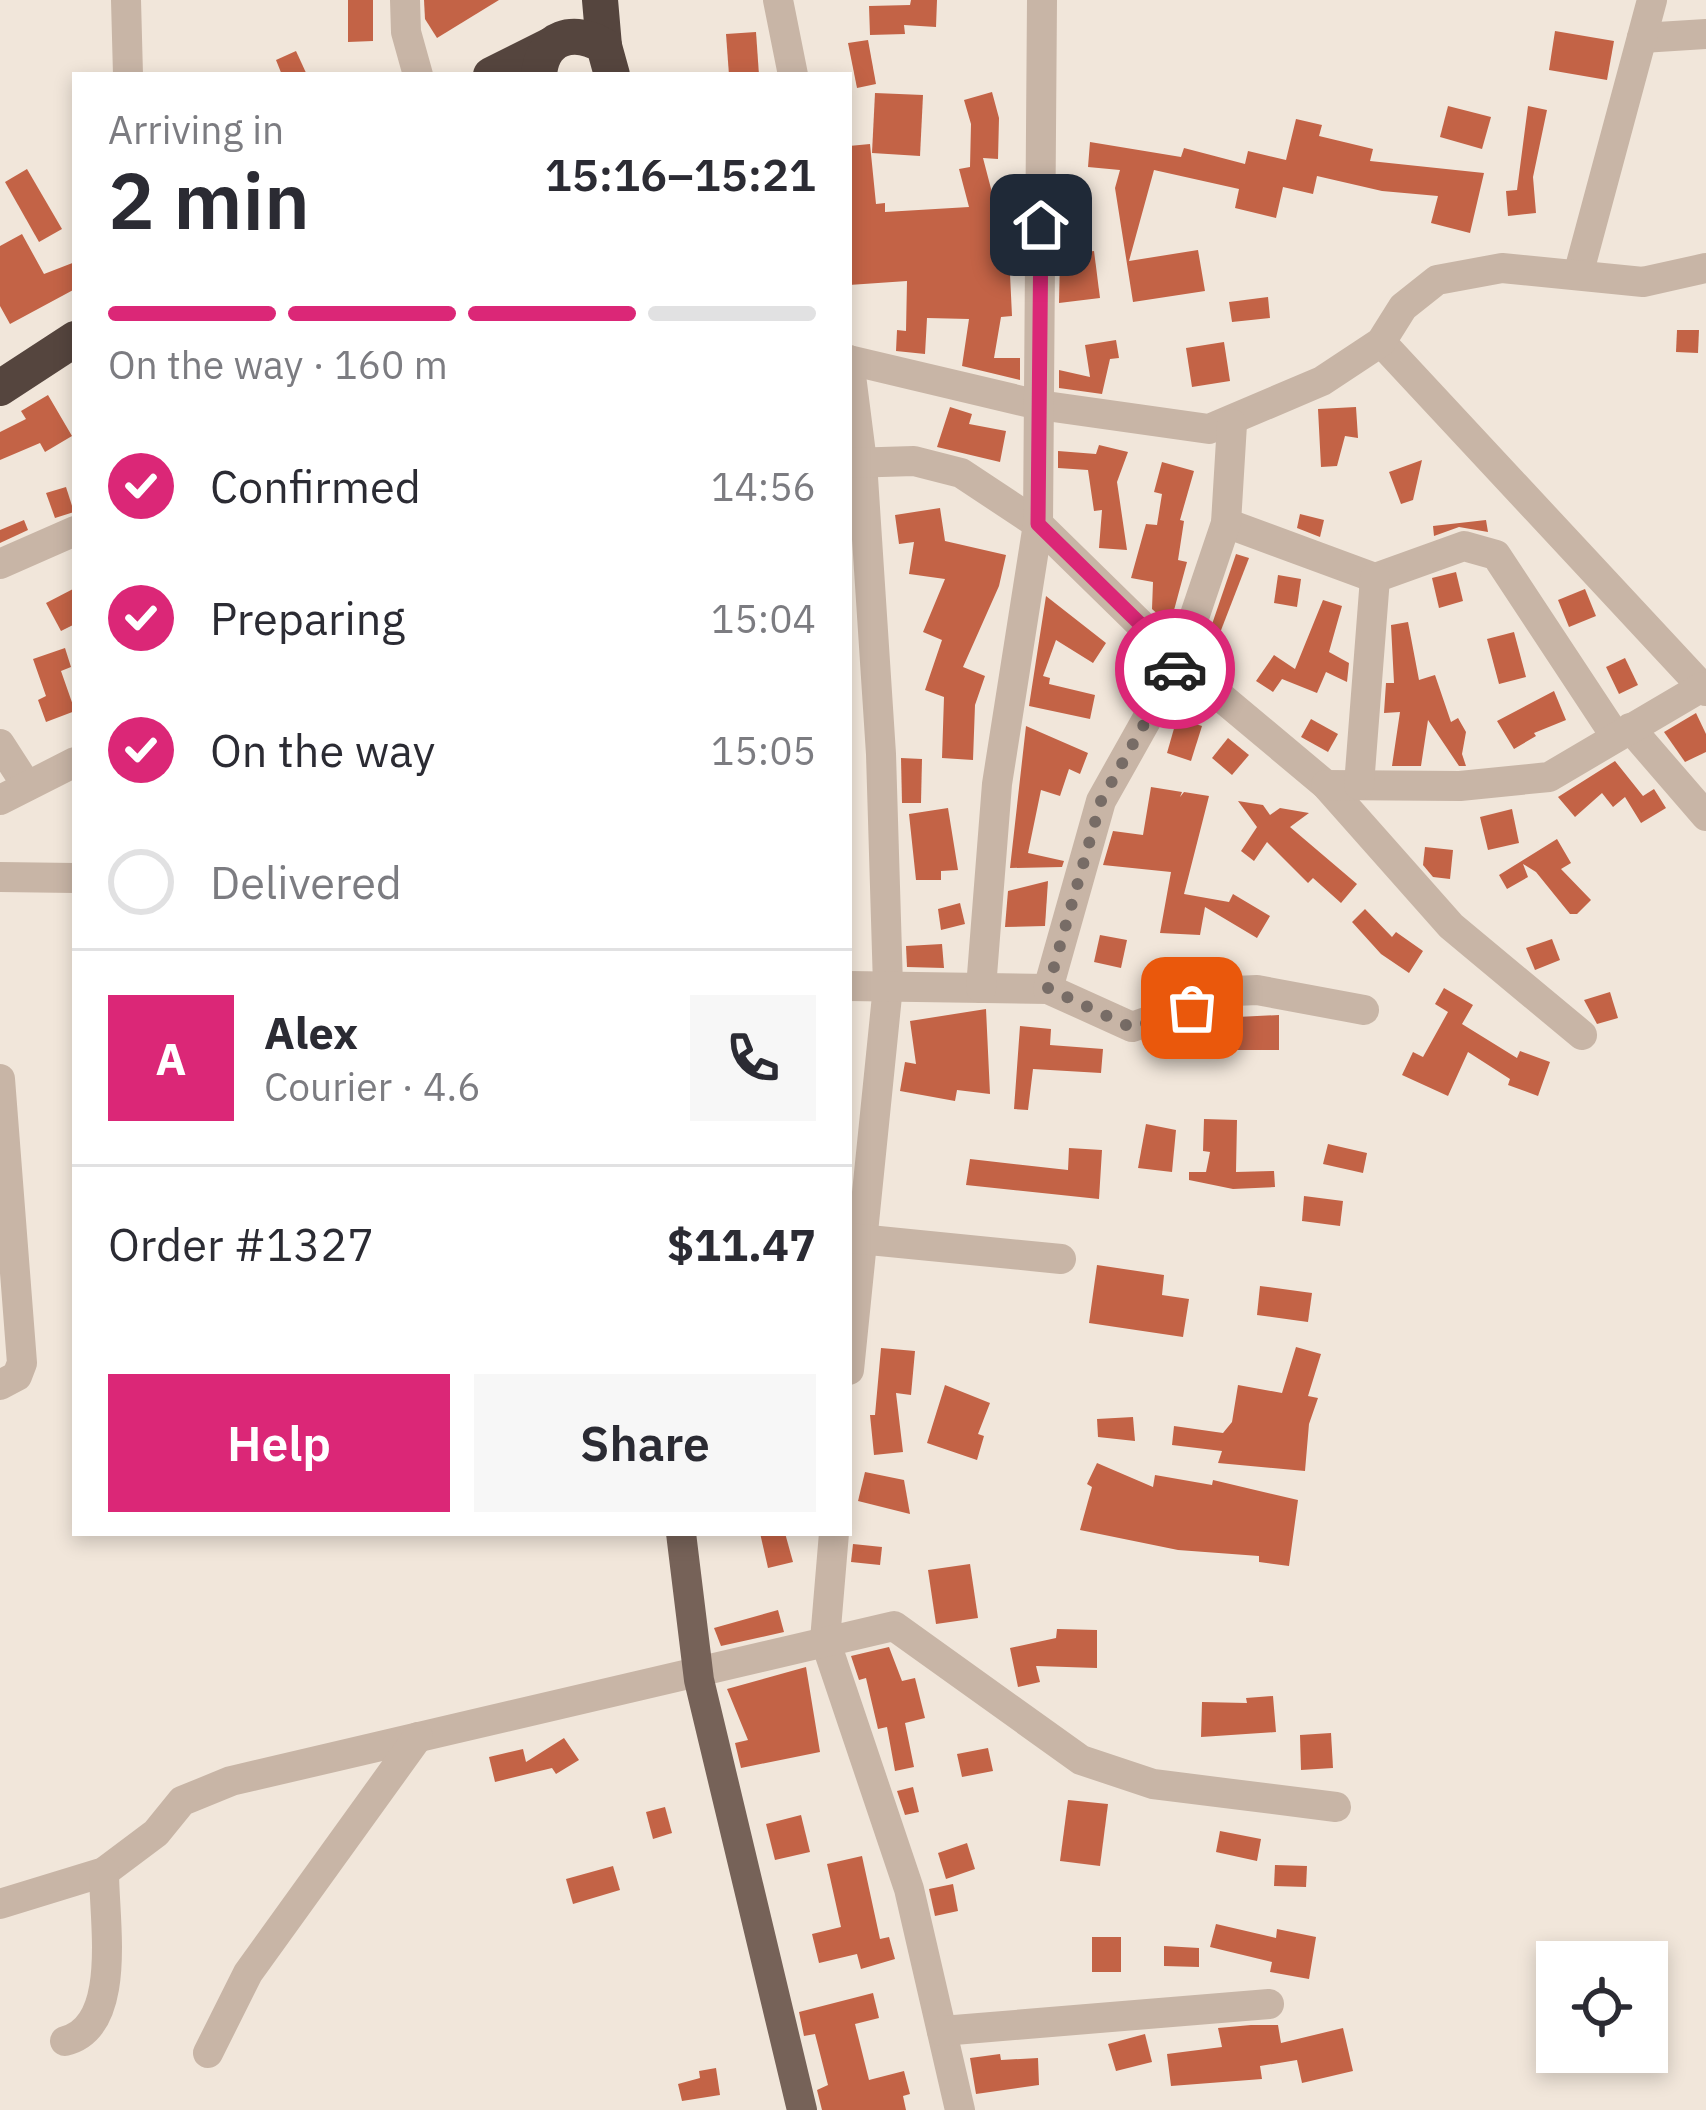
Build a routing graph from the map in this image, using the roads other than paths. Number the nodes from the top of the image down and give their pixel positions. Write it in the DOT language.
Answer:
graph roads {
  1 [pos="126,0"];
  2 [pos="404,0"];
  3 [pos="585,0"];
  4 [pos="600,0"];
  5 [pos="778,0"];
  6 [pos="1042,0"];
  7 [pos="1652,0"];
  8 [pos="1706,34"];
  9 [pos="1642,38"];
  10 [pos="552,52"];
  11 [pos="608,61"];
  12 [pos="128,72"];
  13 [pos="417,72"];
  14 [pos="499,72"];
  15 [pos="792,72"];
  16 [pos="1706,268"];
  17 [pos="1579,275"];
  18 [pos="72,341"];
  19 [pos="1381,342"];
  20 [pos="852,361"];
  21 [pos="0,388"];
  22 [pos="852,404"];
  23 [pos="1039,405"];
  24 [pos="1232,424"];
  25 [pos="856,462"];
  26 [pos="1226,523"];
  27 [pos="1038,524"];
  28 [pos="72,532"];
  29 [pos="0,564"];
  30 [pos="1375,578"];
  31 [pos="1179,662"];
  32 [pos="1704,689"];
  33 [pos="1623,733"];
  34 [pos="0,744"];
  35 [pos="72,764"];
  36 [pos="1326,785"];
  37 [pos="1359,785"];
  38 [pos="14,794"];
  39 [pos="1706,816"];
  40 [pos="0,877"];
  41 [pos="72,878"];
  42 [pos="852,986"];
  43 [pos="888,986"];
  44 [pos="980,988"];
  45 [pos="1048,988"];
  46 [pos="1364,1010"];
  47 [pos="1582,1035"];
  48 [pos="0,1079"];
  49 [pos="4,1183"];
  50 [pos="855,1239"];
  51 [pos="1061,1259"];
  52 [pos="852,1304"];
  53 [pos="0,1385"];
  54 [pos="681,1536"];
  55 [pos="834,1536"];
  56 [pos="825,1640"];
  57 [pos="698,1671"];
  58 [pos="418,1737"];
  59 [pos="1336,1807"];
  60 [pos="104,1872"];
  61 [pos="0,1904"];
  62 [pos="1269,2004"];
  63 [pos="942,2031"];
  64 [pos="65,2041"];
  65 [pos="208,2053"];
  66 [pos="802,2110"];
  67 [pos="960,2110"];
  1 -- 12 [label="street"];
  2 -- 13 [label="street"];
  3 -- 10 [label="highway"];
  4 -- 11 [label="highway"];
  5 -- 15 [label="street"];
  6 -- 23 [label="street"];
  7 -- 9 [label="street"];
  8 -- 9 [label="street"];
  9 -- 17 [label="street"];
  10 -- 11 [label="highway"];
  10 -- 14 [label="highway"];
  16 -- 17 [label="street"];
  17 -- 19 [label="street"];
  18 -- 21 [label="highway"];
  19 -- 24 [label="street"];
  19 -- 32 [label="street"];
  20 -- 23 [label="street"];
  22 -- 25 [label="street"];
  23 -- 24 [label="street"];
  23 -- 27 [label="street"];
  24 -- 26 [label="street"];
  25 -- 27 [label="street"];
  25 -- 43 [label="street"];
  26 -- 30 [label="street"];
  26 -- 31 [label="street"];
  27 -- 31 [label="street"];
  27 -- 44 [label="street"];
  28 -- 29 [label="street"];
  30 -- 33 [label="street"];
  30 -- 37 [label="street"];
  31 -- 36 [label="street"];
  31 -- 45 [label="street"];
  32 -- 33 [label="street"];
  33 -- 37 [label="street"];
  33 -- 39 [label="street"];
  34 -- 38 [label="street"];
  35 -- 38 [label="street"];
  36 -- 37 [label="street"];
  36 -- 47 [label="street"];
  40 -- 41 [label="street"];
  42 -- 43 [label="street"];
  43 -- 44 [label="street"];
  43 -- 50 [label="street"];
  44 -- 45 [label="street"];
  45 -- 46 [label="street"];
  48 -- 49 [label="street"];
  49 -- 53 [label="street"];
  50 -- 51 [label="street"];
  50 -- 52 [label="street"];
  54 -- 57 [label="main road"];
  55 -- 56 [label="street"];
  56 -- 57 [label="street"];
  56 -- 59 [label="street"];
  56 -- 63 [label="street"];
  57 -- 58 [label="street"];
  57 -- 66 [label="main road"];
  58 -- 60 [label="street"];
  58 -- 65 [label="street"];
  60 -- 61 [label="street"];
  60 -- 64 [label="street"];
  62 -- 63 [label="street"];
  63 -- 67 [label="street"];
}
